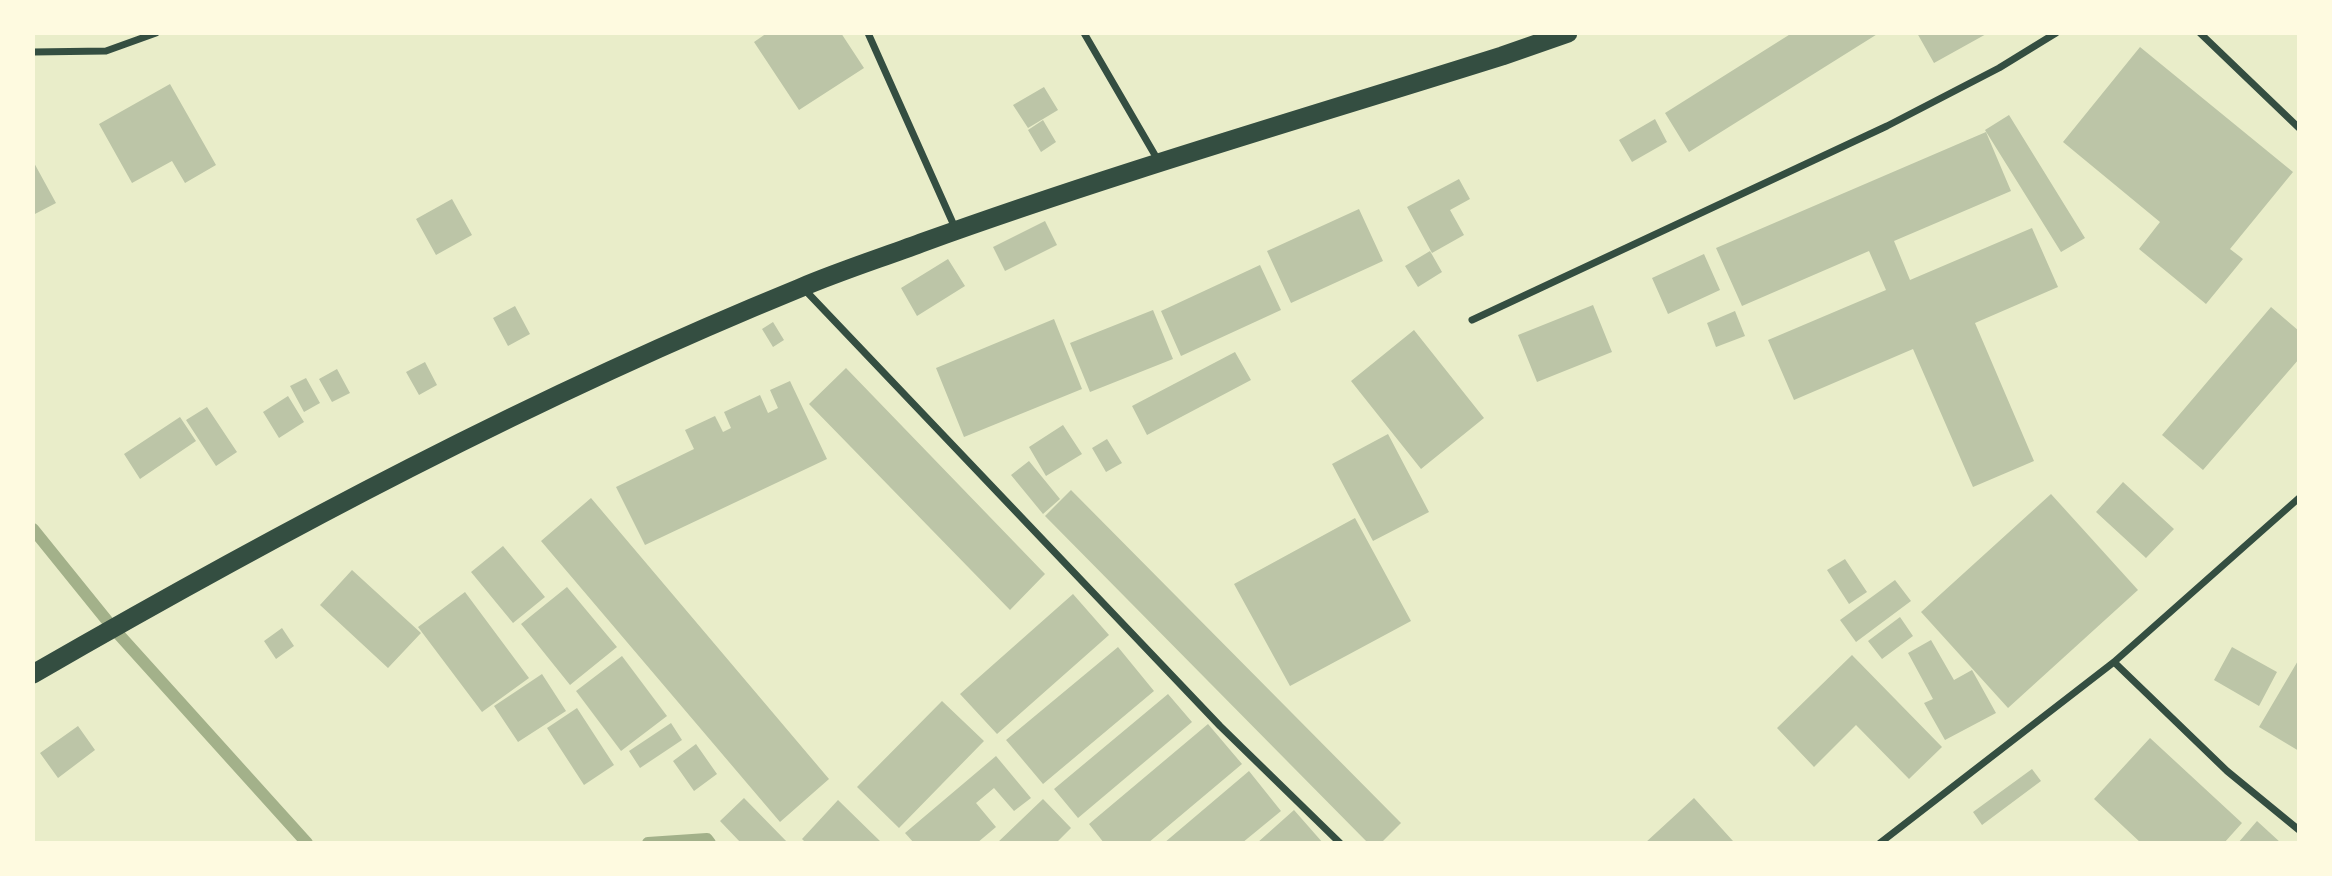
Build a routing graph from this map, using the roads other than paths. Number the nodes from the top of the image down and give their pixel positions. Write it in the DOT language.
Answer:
graph roads {
  1 [pos="156,33"];
  2 [pos="868,33"];
  3 [pos="1084,33"];
  4 [pos="1568,33"];
  5 [pos="2056,33"];
  6 [pos="2200,33"];
  7 [pos="33,52"];
  8 [pos="2299,128"];
  9 [pos="1159,163"];
  10 [pos="957,230"];
  11 [pos="802,287"];
  12 [pos="1472,320"];
  13 [pos="2299,498"];
  14 [pos="2114,662"];
  15 [pos="33,674"];
  16 [pos="2299,830"];
  17 [pos="1339,843"];
  18 [pos="1880,843"];
  1 -- 7 [label="street"];
  2 -- 10 [label="street"];
  3 -- 9 [label="street"];
  4 -- 9 [label="highway"];
  5 -- 12 [label="street"];
  6 -- 8 [label="street"];
  9 -- 10 [label="highway"];
  10 -- 11 [label="highway"];
  11 -- 15 [label="highway"];
  11 -- 17 [label="street"];
  13 -- 14 [label="street"];
  14 -- 16 [label="street"];
  14 -- 18 [label="street"];
}
